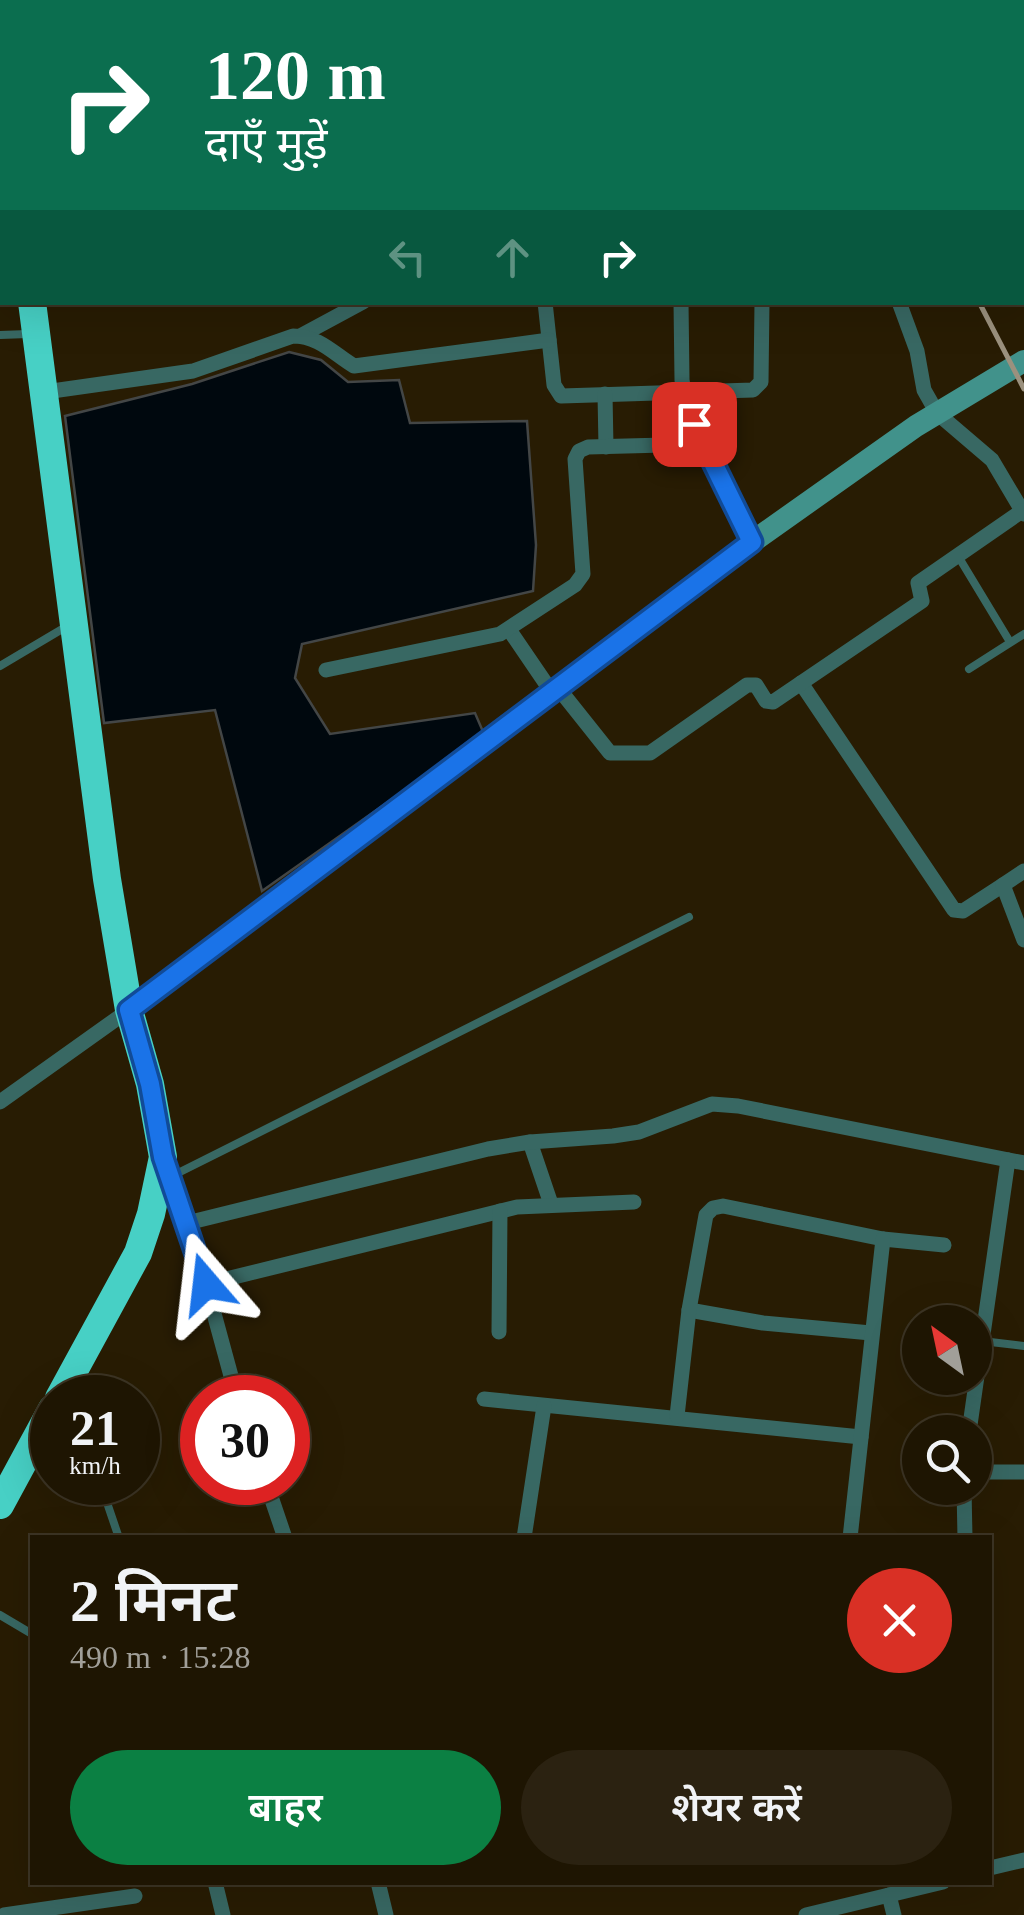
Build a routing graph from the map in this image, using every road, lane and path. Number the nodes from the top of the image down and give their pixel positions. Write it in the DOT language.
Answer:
graph roads {
  1 [pos="33,305"];
  2 [pos="357,305"];
  3 [pos="545,305"];
  4 [pos="681,305"];
  5 [pos="762,305"];
  6 [pos="900,305"];
  7 [pos="38,334"];
  8 [pos="0,335"];
  9 [pos="300,336"];
  10 [pos="549,340"];
  11 [pos="1024,362"];
  12 [pos="45,392"];
  13 [pos="683,392"];
  14 [pos="605,394"];
  15 [pos="937,414"];
  16 [pos="703,444"];
  17 [pos="606,447"];
  18 [pos="1023,512"];
  19 [pos="752,542"];
  20 [pos="958,556"];
  21 [pos="74,622"];
  22 [pos="510,631"];
  23 [pos="1024,634"];
  24 [pos="1010,642"];
  25 [pos="0,666"];
  26 [pos="969,669"];
  27 [pos="326,670"];
  28 [pos="801,683"];
  29 [pos="556,692"];
  30 [pos="1024,871"];
  31 [pos="1003,885"];
  32 [pos="689,917"];
  33 [pos="1024,940"];
  34 [pos="129,1010"];
  35 [pos="0,1102"];
  36 [pos="530,1142"];
  37 [pos="1016,1162"];
  38 [pos="167,1167"];
  39 [pos="634,1202"];
  40 [pos="551,1204"];
  41 [pos="500,1212"];
  42 [pos="187,1223"];
  43 [pos="884,1239"];
  44 [pos="944,1245"];
  45 [pos="206,1284"];
  46 [pos="989,1305"];
  47 [pos="689,1310"];
  48 [pos="500,1332"];
  49 [pos="870,1333"];
  50 [pos="992,1342"];
  51 [pos="1024,1346"];
  52 [pos="72,1375"];
  53 [pos="231,1375"];
  54 [pos="484,1399"];
  55 [pos="544,1406"];
  56 [pos="677,1416"];
  57 [pos="861,1436"];
  58 [pos="30,1452"];
  59 [pos="992,1472"];
  60 [pos="1024,1472"];
  61 [pos="0,1505"];
  62 [pos="108,1505"];
  63 [pos="273,1505"];
  64 [pos="964,1505"];
  65 [pos="118,1535"];
  66 [pos="283,1535"];
  67 [pos="524,1535"];
  68 [pos="850,1535"];
  69 [pos="964,1535"];
  70 [pos="0,1614"];
  71 [pos="30,1633"];
  72 [pos="1024,1860"];
  73 [pos="992,1868"];
  74 [pos="216,1885"];
  75 [pos="379,1885"];
  76 [pos="931,1885"];
  77 [pos="889,1895"];
  78 [pos="134,1896"];
  79 [pos="4,1915"];
  80 [pos="223,1915"];
  81 [pos="386,1915"];
  82 [pos="806,1915"];
  83 [pos="894,1915"];
  1 -- 7 [label="highway"];
  2 -- 9 [label="street"];
  3 -- 10 [label="street"];
  4 -- 13 [label="street"];
  5 -- 13 [label="street"];
  6 -- 15 [label="street"];
  7 -- 8 [label="lane"];
  7 -- 12 [label="highway"];
  9 -- 10 [label="street"];
  9 -- 12 [label="street"];
  10 -- 14 [label="street"];
  11 -- 15 [label="street"];
  12 -- 21 [label="highway"];
  13 -- 14 [label="street"];
  13 -- 16 [label="street"];
  14 -- 17 [label="street"];
  15 -- 18 [label="street"];
  15 -- 19 [label="street"];
  16 -- 17 [label="street"];
  16 -- 19 [label="street"];
  17 -- 22 [label="street"];
  18 -- 20 [label="street"];
  19 -- 29 [label="street"];
  20 -- 24 [label="lane"];
  20 -- 28 [label="street"];
  21 -- 25 [label="lane"];
  21 -- 34 [label="highway"];
  22 -- 27 [label="street"];
  22 -- 29 [label="street"];
  23 -- 24 [label="lane"];
  24 -- 26 [label="lane"];
  28 -- 29 [label="street"];
  28 -- 31 [label="street"];
  29 -- 34 [label="street"];
  30 -- 31 [label="street"];
  31 -- 33 [label="street"];
  32 -- 38 [label="lane"];
  34 -- 35 [label="street"];
  34 -- 38 [label="highway"];
  36 -- 37 [label="street"];
  36 -- 40 [label="street"];
  36 -- 42 [label="street"];
  37 -- 46 [label="street"];
  38 -- 42 [label="street"];
  38 -- 52 [label="highway"];
  39 -- 40 [label="street"];
  40 -- 41 [label="street"];
  41 -- 45 [label="street"];
  41 -- 48 [label="street"];
  42 -- 45 [label="street"];
  43 -- 44 [label="street"];
  43 -- 47 [label="street"];
  43 -- 49 [label="street"];
  45 -- 53 [label="street"];
  47 -- 49 [label="street"];
  47 -- 56 [label="street"];
  49 -- 57 [label="street"];
  50 -- 51 [label="lane"];
  54 -- 55 [label="street"];
  55 -- 56 [label="street"];
  55 -- 67 [label="street"];
  56 -- 57 [label="street"];
  57 -- 68 [label="street"];
  58 -- 61 [label="highway"];
  59 -- 60 [label="street"];
  62 -- 65 [label="lane"];
  63 -- 66 [label="street"];
  64 -- 69 [label="street"];
  70 -- 71 [label="lane"];
  72 -- 73 [label="street"];
  74 -- 80 [label="street"];
  75 -- 81 [label="street"];
  76 -- 77 [label="street"];
  77 -- 82 [label="street"];
  77 -- 83 [label="street"];
  78 -- 79 [label="street"];
}
